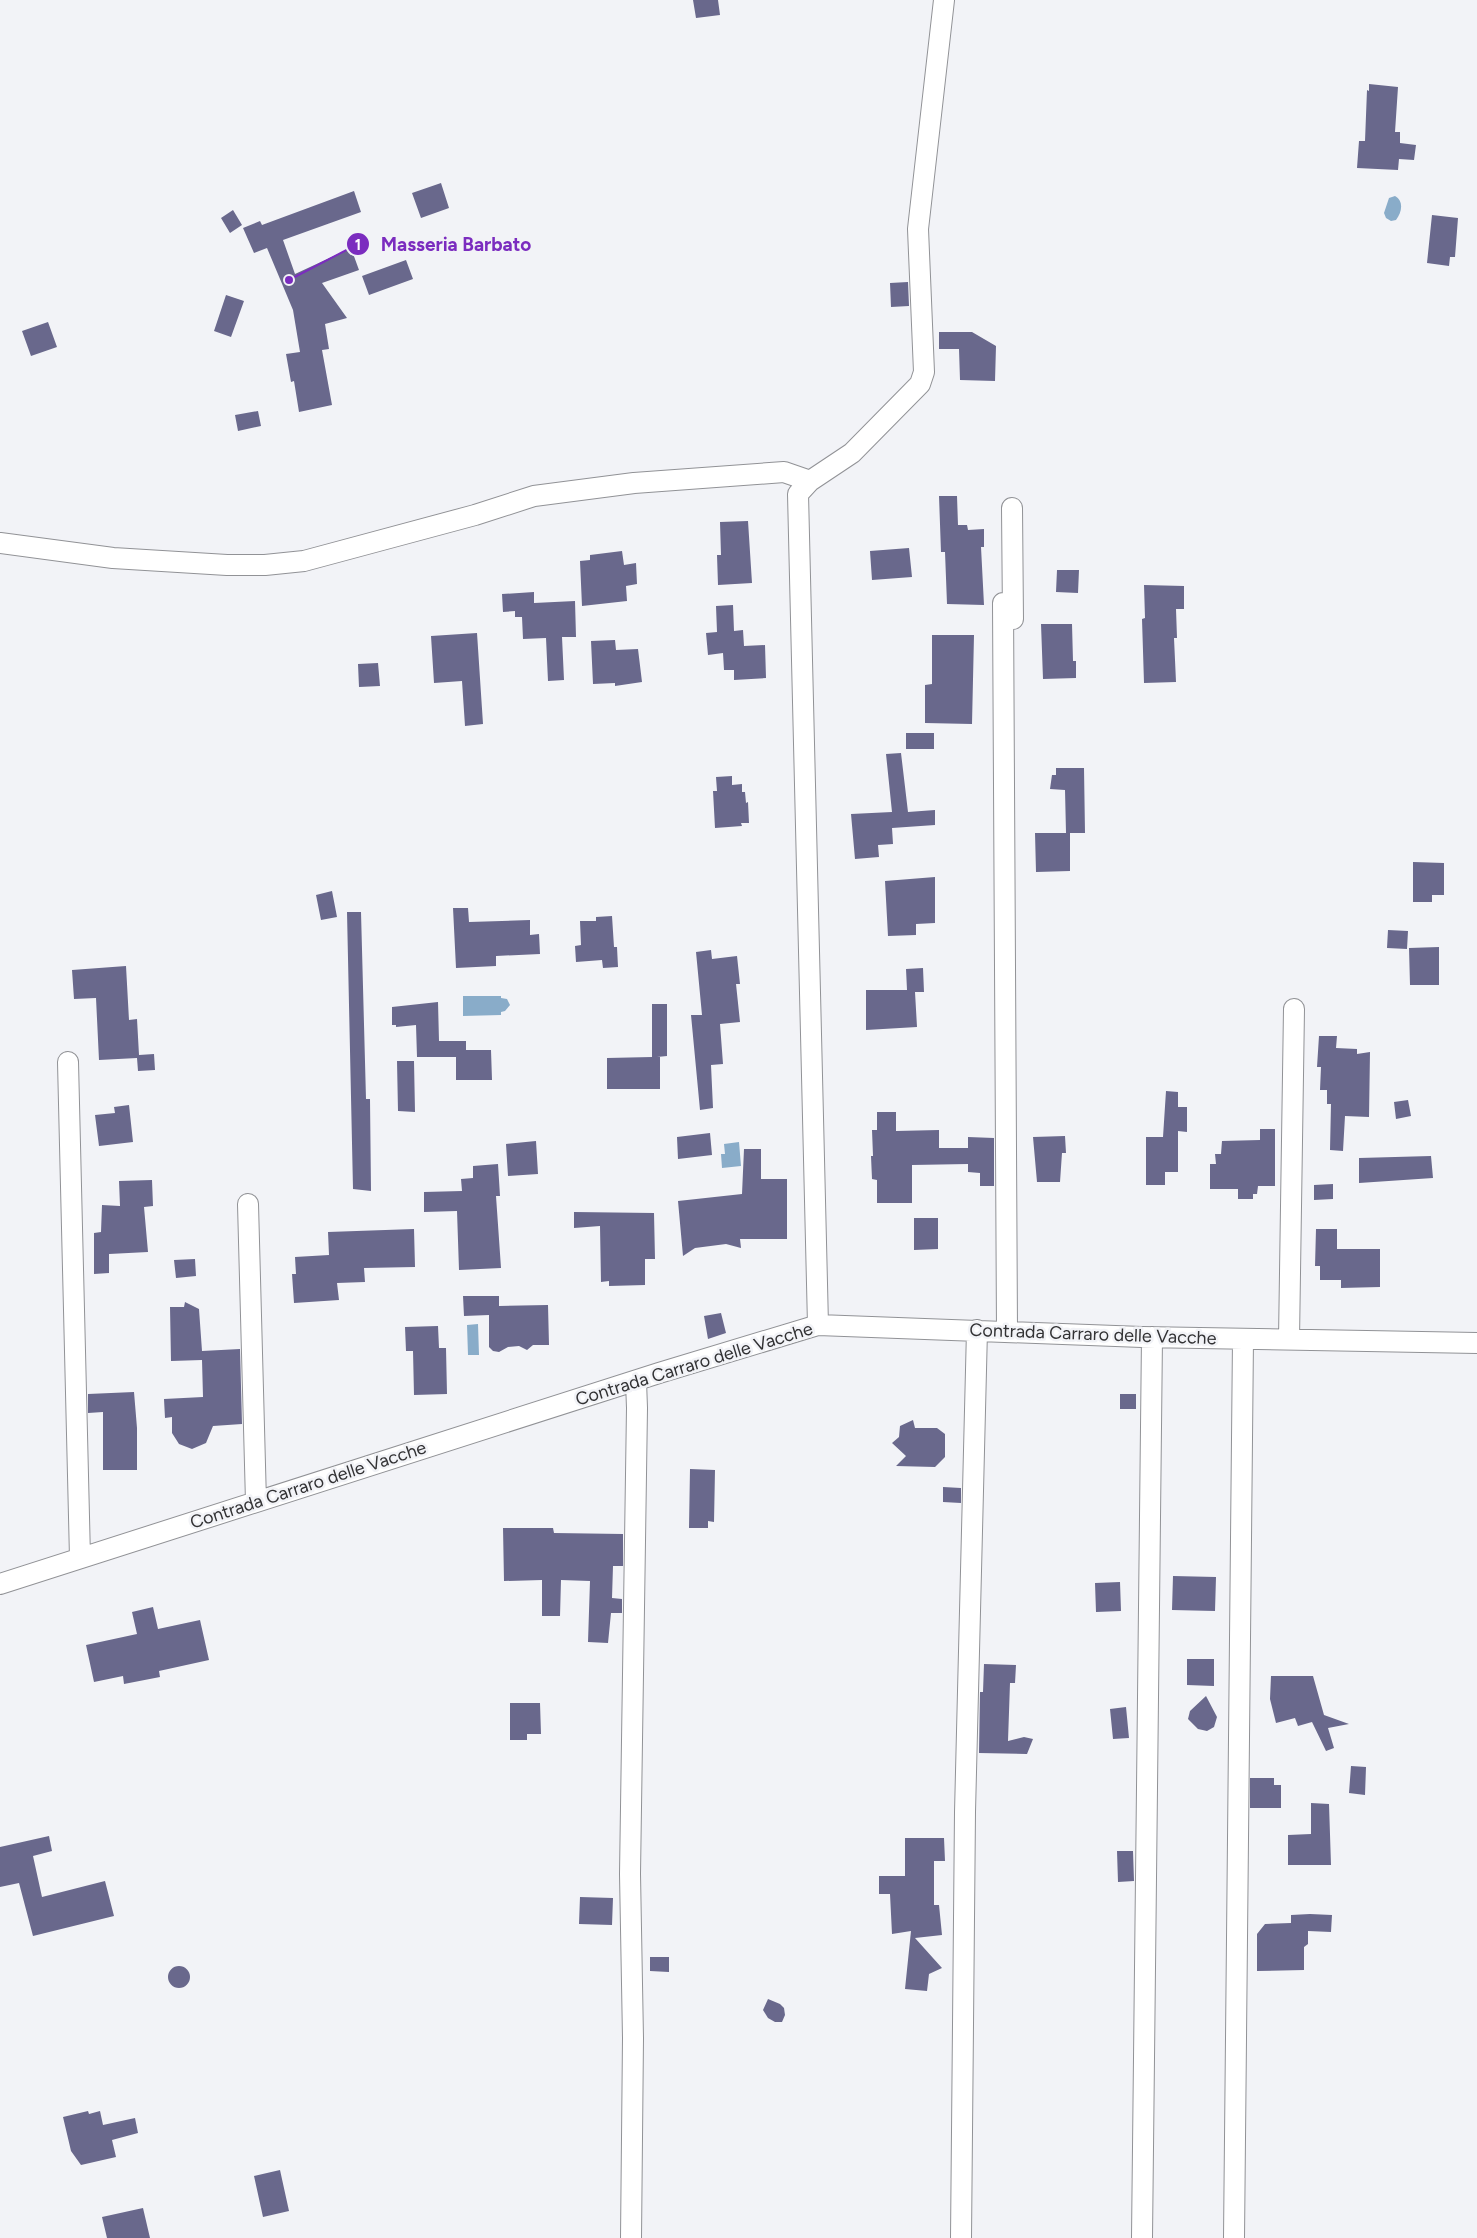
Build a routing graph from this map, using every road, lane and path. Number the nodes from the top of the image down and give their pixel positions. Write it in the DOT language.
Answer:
graph roads {
  1 [pos="944,0"];
  2 [pos="810,481"];
  3 [pos="1012,508"];
  4 [pos="0,543"];
  5 [pos="1003,603"];
  6 [pos="1004,686"];
  7 [pos="1294,1009"];
  8 [pos="68,1062"];
  9 [pos="248,1204"];
  10 [pos="818,1325"];
  11 [pos="977,1330"];
  12 [pos="1007,1331"];
  13 [pos="1152,1337"];
  14 [pos="1243,1339"];
  15 [pos="1289,1339"];
  16 [pos="1477,1343"];
  17 [pos="636,1381"];
  18 [pos="256,1502"];
  19 [pos="80,1558"];
  20 [pos="0,1584"];
  21 [pos="631,2238"];
  22 [pos="960,2238"];
  23 [pos="1142,2238"];
  24 [pos="1234,2238"];
  1 -- 2 [label="street"];
  2 -- 4 [label="street"];
  2 -- 10 [label="street"];
  3 -- 6 [label="street"];
  5 -- 6 [label="street"];
  6 -- 12 [label="street"];
  7 -- 15 [label="street"];
  8 -- 19 [label="street"];
  9 -- 18 [label="street"];
  10 -- 11 [label="street, Contrada Carraro delle Vacche"];
  10 -- 17 [label="street, Contrada Carraro delle Vacche"];
  11 -- 12 [label="street, Contrada Carraro delle Vacche"];
  11 -- 22 [label="street"];
  12 -- 13 [label="street, Contrada Carraro delle Vacche"];
  13 -- 14 [label="street, Contrada Carraro delle Vacche"];
  13 -- 23 [label="street"];
  14 -- 15 [label="street, Contrada Carraro delle Vacche"];
  14 -- 24 [label="street"];
  15 -- 16 [label="street, Contrada Carraro delle Vacche"];
  17 -- 18 [label="street, Contrada Carraro delle Vacche"];
  17 -- 21 [label="street"];
  18 -- 19 [label="street, Contrada Carraro delle Vacche"];
  19 -- 20 [label="street, Contrada Carraro delle Vacche"];
}
